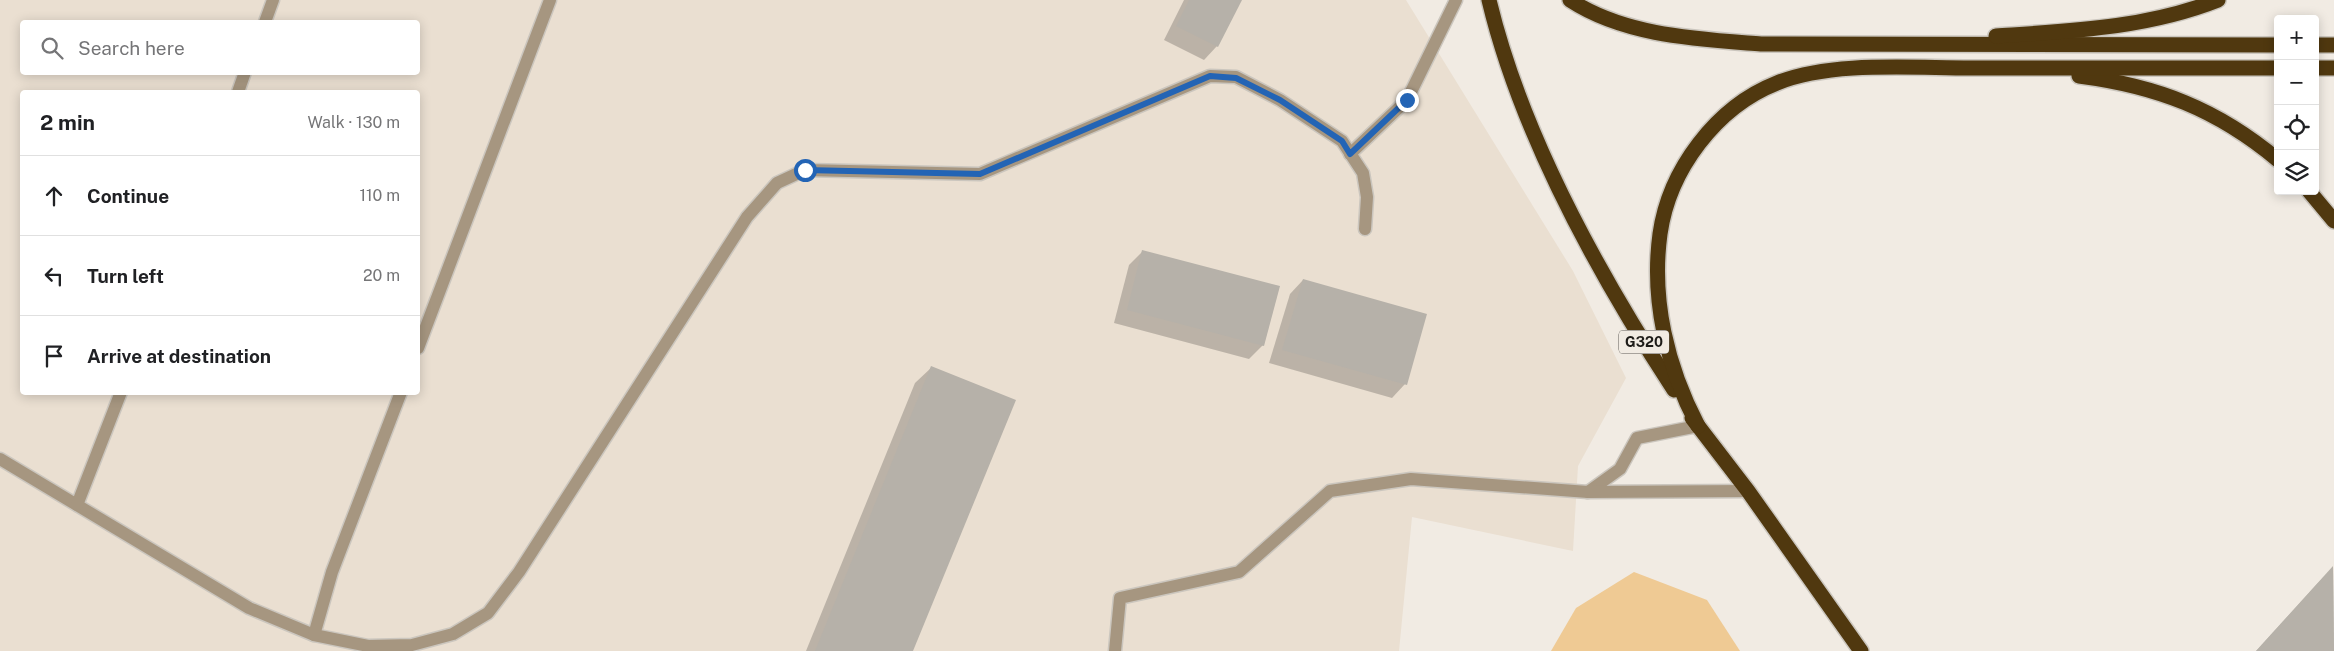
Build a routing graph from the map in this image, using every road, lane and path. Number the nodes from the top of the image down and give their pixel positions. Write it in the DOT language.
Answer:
graph roads {
  1 [pos="274,0"];
  2 [pos="550,0"];
  3 [pos="1456,0"];
  4 [pos="1489,0"];
  5 [pos="1570,0"];
  6 [pos="2218,0"];
  7 [pos="266,20"];
  8 [pos="1870,45"];
  9 [pos="2274,45"];
  10 [pos="2319,45"];
  11 [pos="2334,45"];
  12 [pos="1958,68"];
  13 [pos="2274,68"];
  14 [pos="2319,68"];
  15 [pos="2334,68"];
  16 [pos="244,75"];
  17 [pos="239,90"];
  18 [pos="1350,154"];
  19 [pos="2274,157"];
  20 [pos="2312,195"];
  21 [pos="2334,221"];
  22 [pos="1365,229"];
  23 [pos="420,343"];
  24 [pos="120,395"];
  25 [pos="400,395"];
  26 [pos="1698,426"];
  27 [pos="0,459"];
  28 [pos="1748,491"];
  29 [pos="1588,492"];
  30 [pos="77,505"];
  31 [pos="314,635"];
  32 [pos="1115,651"];
  33 [pos="1861,651"];
  1 -- 7 [label="lane"];
  2 -- 23 [label="lane"];
  3 -- 18 [label="lane"];
  4 -- 26 [label="highway, G320"];
  5 -- 8 [label="highway"];
  6 -- 8 [label="highway"];
  8 -- 9 [label="highway"];
  10 -- 11 [label="highway"];
  12 -- 13 [label="highway"];
  12 -- 19 [label="highway"];
  12 -- 26 [label="highway"];
  14 -- 15 [label="highway"];
  16 -- 17 [label="lane"];
  18 -- 22 [label="lane"];
  18 -- 31 [label="lane"];
  20 -- 21 [label="highway"];
  24 -- 30 [label="lane"];
  25 -- 31 [label="lane"];
  26 -- 28 [label="highway, G320"];
  26 -- 29 [label="lane"];
  27 -- 30 [label="lane"];
  28 -- 29 [label="lane"];
  28 -- 33 [label="highway, G320"];
  29 -- 32 [label="lane"];
  30 -- 31 [label="lane"];
}
